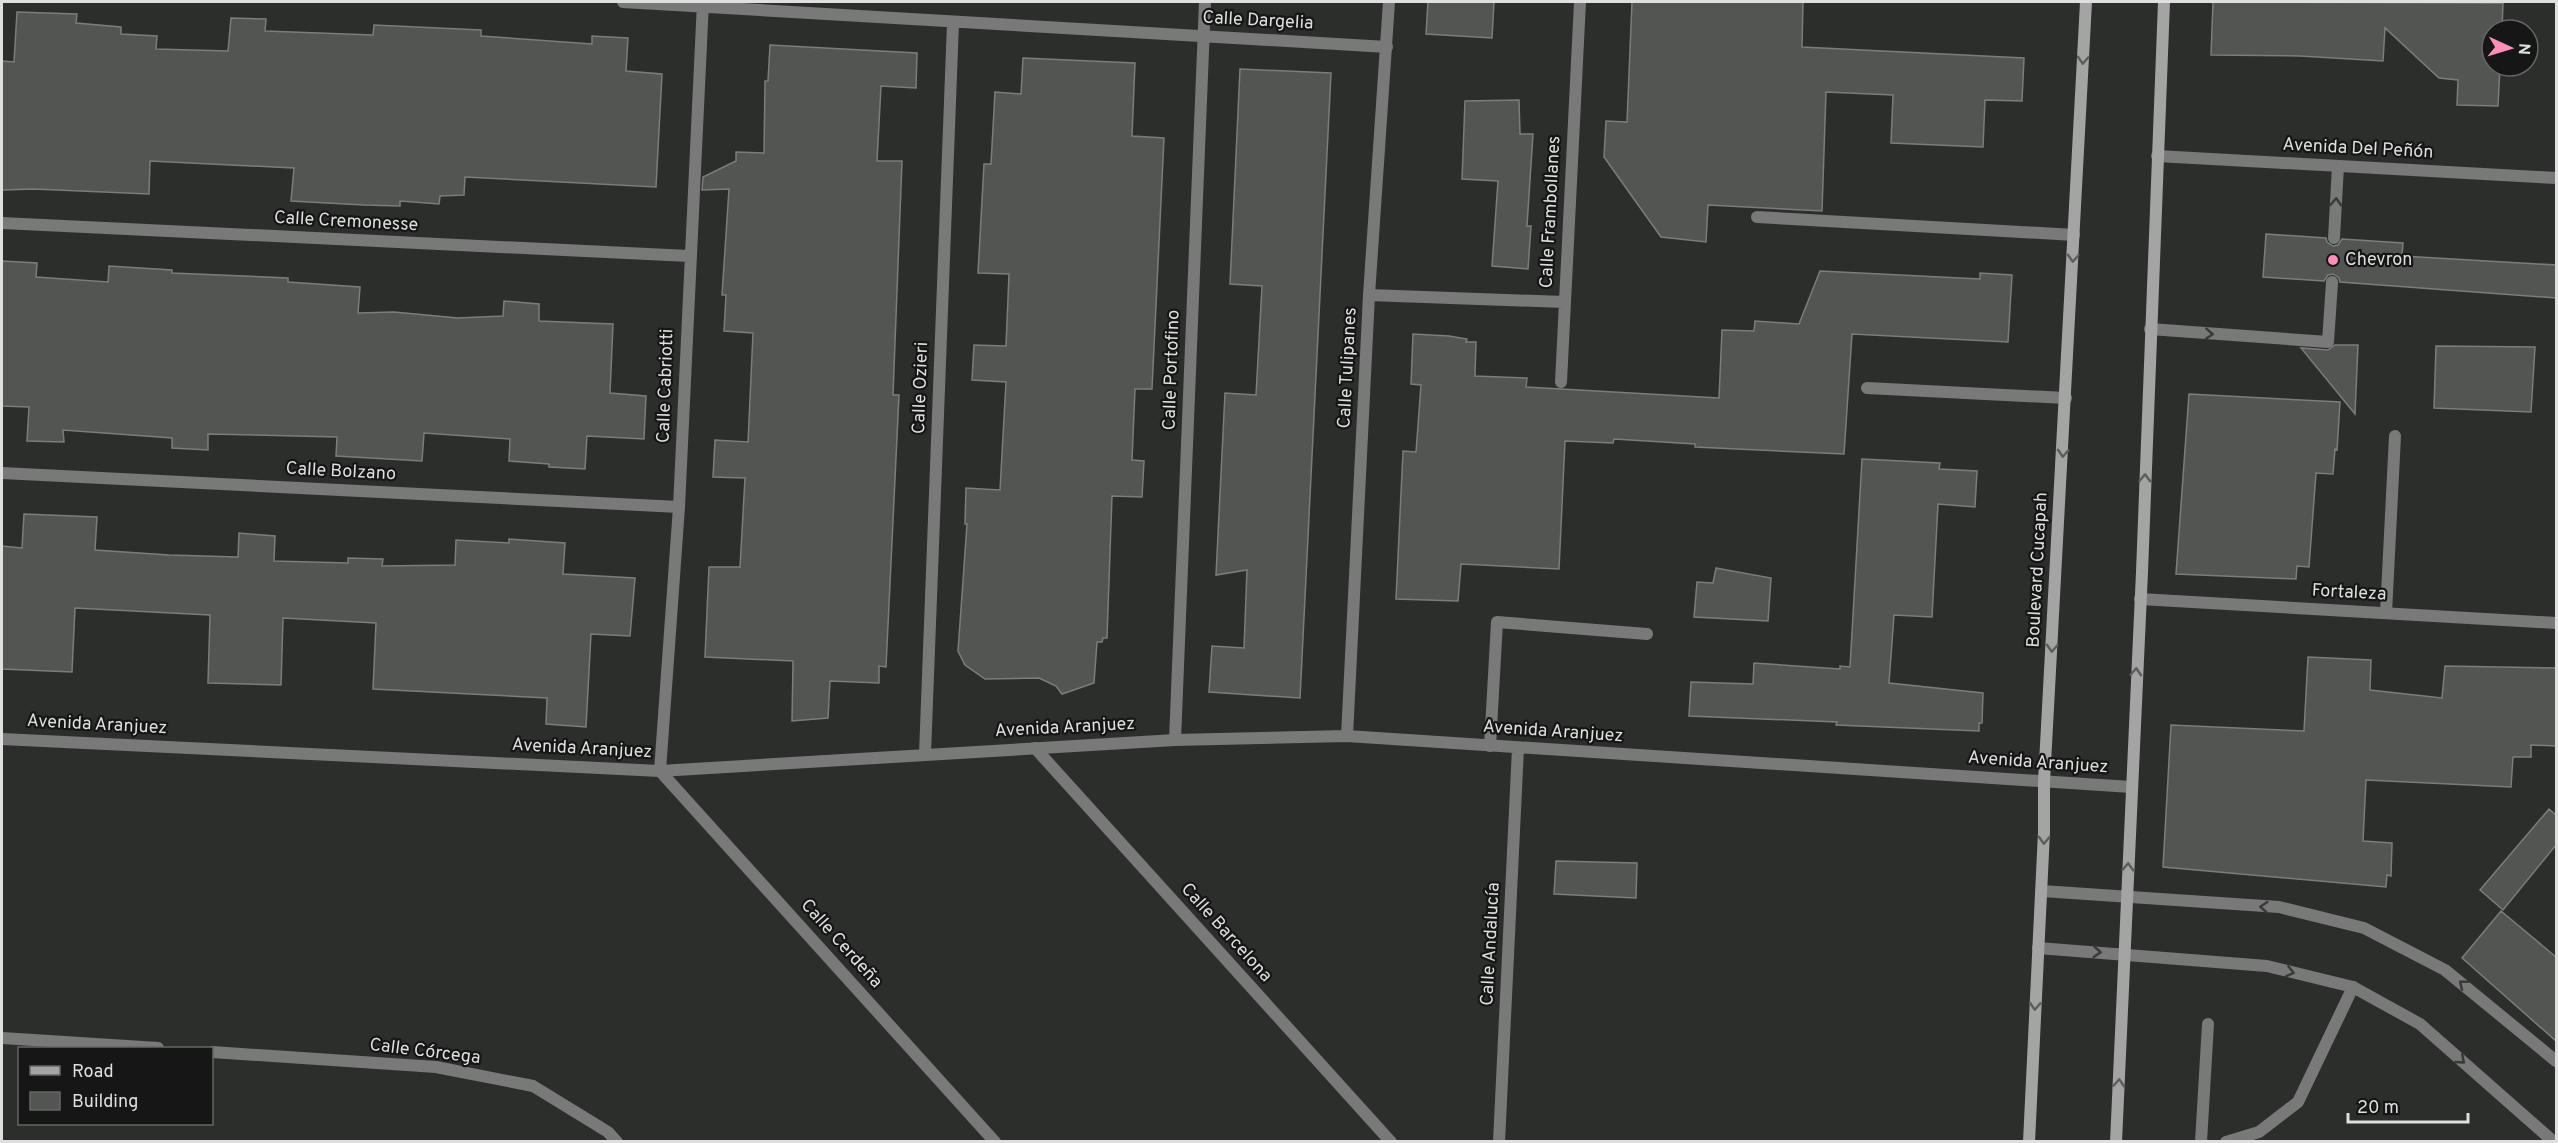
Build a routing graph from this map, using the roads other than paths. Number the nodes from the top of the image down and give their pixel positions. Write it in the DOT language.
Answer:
graph roads {
  1 [pos="623,2"];
  2 [pos="1205,2"];
  3 [pos="1389,2"];
  4 [pos="1580,2"];
  5 [pos="2086,2"];
  6 [pos="2164,2"];
  7 [pos="703,3"];
  8 [pos="953,23"];
  9 [pos="1203,36"];
  10 [pos="1387,47"];
  11 [pos="2157,156"];
  12 [pos="2338,165"];
  13 [pos="2556,178"];
  14 [pos="1757,217"];
  15 [pos="2,223"];
  16 [pos="2074,236"];
  17 [pos="2334,238"];
  18 [pos="689,256"];
  19 [pos="2332,282"];
  20 [pos="1369,295"];
  21 [pos="1564,302"];
  22 [pos="2151,329"];
  23 [pos="1561,382"];
  24 [pos="1867,388"];
  25 [pos="2066,398"];
  26 [pos="2395,436"];
  27 [pos="2,472"];
  28 [pos="679,507"];
  29 [pos="2140,599"];
  30 [pos="2386,613"];
  31 [pos="2556,622"];
  32 [pos="1647,634"];
  33 [pos="1347,736"];
  34 [pos="2,738"];
  35 [pos="1175,740"];
  36 [pos="1490,746"];
  37 [pos="1035,748"];
  38 [pos="1518,748"];
  39 [pos="925,754"];
  40 [pos="660,771"];
  41 [pos="2044,782"];
  42 [pos="2131,787"];
  43 [pos="2042,891"];
  44 [pos="2127,898"];
  45 [pos="2038,948"];
  46 [pos="2124,954"];
  47 [pos="2353,987"];
  48 [pos="2208,1024"];
  49 [pos="2,1038"];
  50 [pos="142,1047"];
  51 [pos="213,1052"];
  52 [pos="2556,1061"];
  53 [pos="617,1142"];
  54 [pos="995,1142"];
  55 [pos="1391,1142"];
  56 [pos="1499,1142"];
  57 [pos="2029,1142"];
  58 [pos="2116,1142"];
  59 [pos="2201,1142"];
  60 [pos="2226,1142"];
  61 [pos="2554,1142"];
  1 -- 7 [label="street, Calle Dargelia"];
  2 -- 9 [label="street, Calle Portofino"];
  3 -- 10 [label="street, Calle Tulipanes"];
  4 -- 21 [label="street, Calle Frambollanes"];
  5 -- 16 [label="main road, Boulevard Cucapah, one-way"];
  6 -- 11 [label="main road"];
  7 -- 8 [label="street, Calle Dargelia"];
  7 -- 18 [label="street, Calle Cabriotti"];
  8 -- 9 [label="street, Calle Dargelia"];
  8 -- 39 [label="street, Calle Ozieri"];
  9 -- 10 [label="street, Calle Dargelia"];
  9 -- 35 [label="street, Calle Portofino"];
  10 -- 20 [label="street, Calle Tulipanes"];
  11 -- 12 [label="street, Avenida Del Peñón"];
  11 -- 22 [label="main road"];
  12 -- 13 [label="street, Avenida Del Peñón"];
  17 -- 12 [label="street, one-way"];
  14 -- 16 [label="street"];
  15 -- 18 [label="street, Calle Cremonesse"];
  16 -- 25 [label="main road, Boulevard Cucapah, one-way"];
  18 -- 28 [label="street, Calle Cabriotti"];
  22 -- 19 [label="street, one-way"];
  20 -- 21 [label="street, Calle Frambollanes"];
  20 -- 33 [label="street, Calle Tulipanes"];
  21 -- 23 [label="street"];
  29 -- 22 [label="main road, one-way"];
  24 -- 25 [label="street"];
  25 -- 41 [label="main road, Boulevard Cucapah, one-way"];
  26 -- 30 [label="street"];
  27 -- 28 [label="street, Calle Bolzano"];
  28 -- 40 [label="street, Calle Cabriotti"];
  29 -- 30 [label="street, Fortaleza"];
  42 -- 29 [label="main road, one-way"];
  30 -- 31 [label="street, Fortaleza"];
  32 -- 36 [label="street"];
  33 -- 35 [label="street, Avenida Aranjuez"];
  33 -- 36 [label="street, Avenida Aranjuez"];
  34 -- 40 [label="street, Avenida Aranjuez"];
  35 -- 37 [label="street, Avenida Aranjuez"];
  36 -- 38 [label="street, Avenida Aranjuez"];
  37 -- 39 [label="street, Avenida Aranjuez"];
  37 -- 55 [label="street, Calle Barcelona"];
  38 -- 41 [label="street, Avenida Aranjuez"];
  38 -- 56 [label="street, Calle Andalucía"];
  39 -- 40 [label="street, Avenida Aranjuez"];
  40 -- 54 [label="street, Calle Cerdeña"];
  41 -- 42 [label="street, Avenida Aranjuez"];
  41 -- 43 [label="main road, Boulevard Cucapah, one-way"];
  44 -- 42 [label="main road, one-way"];
  43 -- 44 [label="street"];
  43 -- 45 [label="main road, Boulevard Cucapah"];
  44 -- 46 [label="main road"];
  52 -- 44 [label="street, one-way"];
  45 -- 46 [label="street, one-way"];
  45 -- 57 [label="main road, Boulevard Cucapah, one-way"];
  46 -- 47 [label="street, one-way"];
  58 -- 46 [label="main road, one-way"];
  47 -- 60 [label="street"];
  47 -- 61 [label="street, one-way"];
  48 -- 59 [label="street"];
  49 -- 50 [label="street"];
  51 -- 53 [label="street, Calle Córcega"];
}
